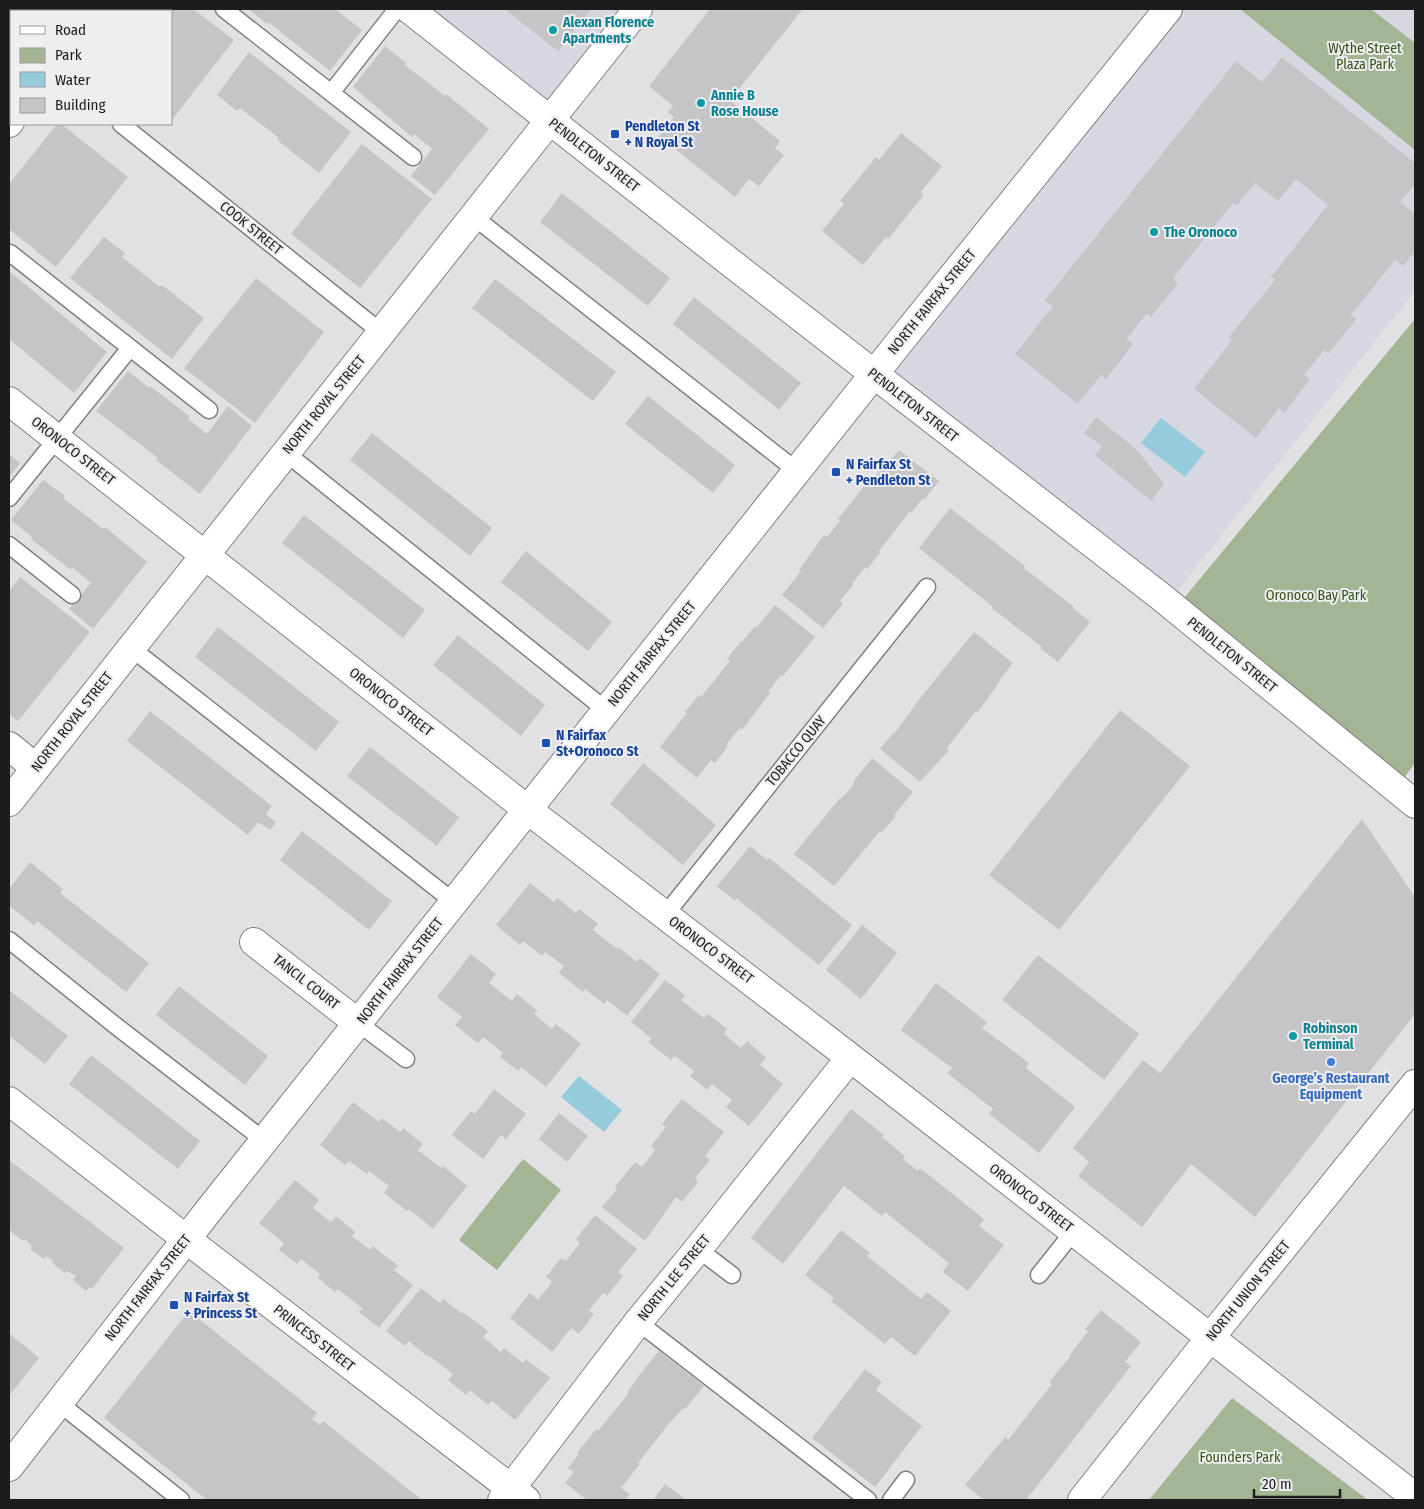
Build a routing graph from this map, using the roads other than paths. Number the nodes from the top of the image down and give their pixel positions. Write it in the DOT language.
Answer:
graph roads {
  1 [pos="224,9"];
  2 [pos="397,9"];
  3 [pos="409,9"];
  4 [pos="638,9"];
  5 [pos="1168,9"];
  6 [pos="331,92"];
  7 [pos="550,120"];
  8 [pos="122,125"];
  9 [pos="413,157"];
  10 [pos="474,217"];
  11 [pos="10,253"];
  12 [pos="382,333"];
  13 [pos="130,348"];
  14 [pos="874,375"];
  15 [pos="9,401"];
  16 [pos="209,410"];
  17 [pos="57,439"];
  18 [pos="286,453"];
  19 [pos="797,471"];
  20 [pos="9,498"];
  21 [pos="9,545"];
  22 [pos="205,555"];
  23 [pos="927,587"];
  24 [pos="72,595"];
  25 [pos="131,648"];
  26 [pos="607,710"];
  27 [pos="9,746"];
  28 [pos="36,768"];
  29 [pos="9,802"];
  30 [pos="1415,804"];
  31 [pos="528,810"];
  32 [pos="454,902"];
  33 [pos="665,915"];
  34 [pos="9,940"];
  35 [pos="254,942"];
  36 [pos="358,1023"];
  37 [pos="850,1058"];
  38 [pos="406,1060"];
  39 [pos="1415,1084"];
  40 [pos="9,1101"];
  41 [pos="264,1140"];
  42 [pos="1074,1231"];
  43 [pos="186,1239"];
  44 [pos="698,1249"];
  45 [pos="732,1275"];
  46 [pos="1039,1276"];
  47 [pos="638,1322"];
  48 [pos="1210,1338"];
  49 [pos="58,1403"];
  50 [pos="12,1457"];
  51 [pos="906,1480"];
  52 [pos="513,1496"];
  53 [pos="1415,1497"];
  54 [pos="181,1500"];
  55 [pos="868,1500"];
  56 [pos="891,1500"];
  57 [pos="1082,1500"];
  1 -- 6 [label="lane"];
  2 -- 6 [label="lane"];
  3 -- 7 [label="street, PENDLETON STREET"];
  4 -- 7 [label="street, NORTH ROYAL STREET"];
  5 -- 14 [label="street, NORTH FAIRFAX STREET"];
  6 -- 9 [label="lane"];
  7 -- 10 [label="street, NORTH ROYAL STREET"];
  7 -- 14 [label="street, PENDLETON STREET"];
  8 -- 12 [label="lane, COOK STREET"];
  10 -- 12 [label="street, NORTH ROYAL STREET"];
  10 -- 19 [label="lane"];
  11 -- 13 [label="lane"];
  12 -- 18 [label="street, NORTH ROYAL STREET"];
  13 -- 16 [label="lane"];
  13 -- 17 [label="lane"];
  14 -- 19 [label="street, NORTH FAIRFAX STREET"];
  14 -- 30 [label="street, PENDLETON STREET"];
  15 -- 17 [label="street, ORONOCO STREET"];
  17 -- 20 [label="lane"];
  17 -- 22 [label="street, ORONOCO STREET"];
  18 -- 22 [label="street, NORTH ROYAL STREET"];
  18 -- 26 [label="lane"];
  19 -- 26 [label="street, NORTH FAIRFAX STREET"];
  21 -- 24 [label="lane"];
  22 -- 25 [label="street, NORTH ROYAL STREET"];
  22 -- 31 [label="street, ORONOCO STREET"];
  23 -- 33 [label="lane, TOBACCO QUAY"];
  25 -- 28 [label="street, NORTH ROYAL STREET"];
  25 -- 32 [label="lane"];
  26 -- 31 [label="street, NORTH FAIRFAX STREET"];
  27 -- 28 [label="street"];
  28 -- 29 [label="street, NORTH ROYAL STREET"];
  31 -- 32 [label="street, NORTH FAIRFAX STREET"];
  31 -- 33 [label="street, ORONOCO STREET"];
  32 -- 36 [label="street, NORTH FAIRFAX STREET"];
  33 -- 37 [label="street, ORONOCO STREET"];
  34 -- 41 [label="lane"];
  35 -- 36 [label="street, TANCIL COURT"];
  36 -- 38 [label="lane"];
  36 -- 41 [label="street, NORTH FAIRFAX STREET"];
  37 -- 42 [label="street, ORONOCO STREET"];
  37 -- 44 [label="street, NORTH LEE STREET"];
  39 -- 48 [label="street, NORTH UNION STREET"];
  40 -- 43 [label="street, PRINCESS STREET"];
  41 -- 43 [label="street, NORTH FAIRFAX STREET"];
  42 -- 46 [label="lane"];
  42 -- 48 [label="street, ORONOCO STREET"];
  43 -- 49 [label="street, NORTH FAIRFAX STREET"];
  43 -- 52 [label="street, PRINCESS STREET"];
  44 -- 45 [label="lane"];
  44 -- 47 [label="street, NORTH LEE STREET"];
  47 -- 52 [label="street, NORTH LEE STREET"];
  47 -- 55 [label="lane"];
  48 -- 53 [label="street, ORONOCO STREET"];
  48 -- 57 [label="street, NORTH UNION STREET"];
  49 -- 50 [label="street, NORTH FAIRFAX STREET"];
  49 -- 54 [label="lane"];
  51 -- 56 [label="lane"];
}
